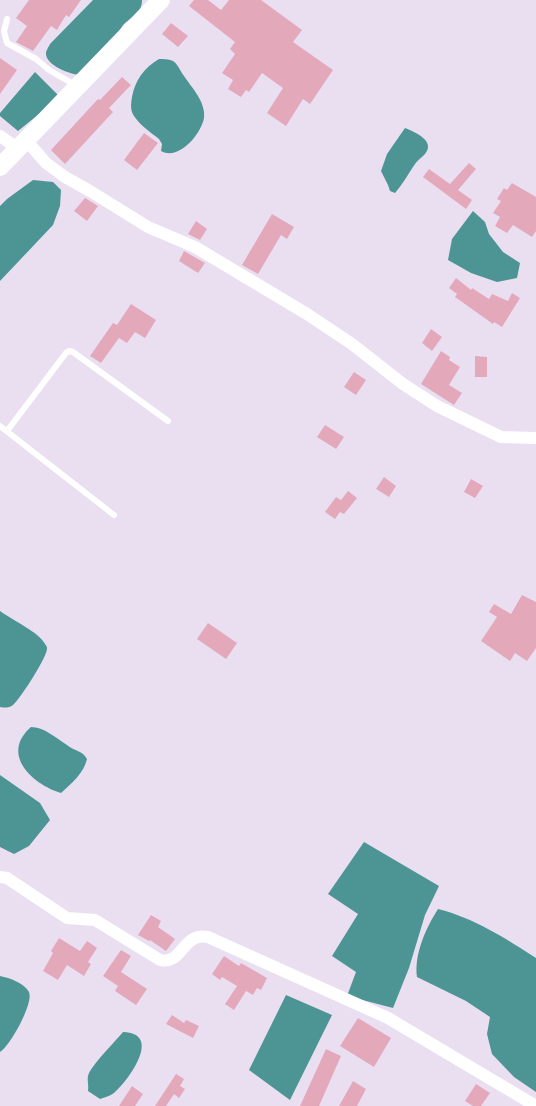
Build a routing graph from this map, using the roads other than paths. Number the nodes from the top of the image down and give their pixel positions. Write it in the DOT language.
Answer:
graph roads {
  1 [pos="161,0"];
  2 [pos="7,19"];
  3 [pos="79,87"];
  4 [pos="0,136"];
  5 [pos="22,144"];
  6 [pos="0,167"];
  7 [pos="168,421"];
  8 [pos="0,426"];
  9 [pos="6,431"];
  10 [pos="536,438"];
  11 [pos="114,515"];
  12 [pos="0,877"];
  13 [pos="536,1106"];
  1 -- 3 [label="main road"];
  2 -- 3 [label="lane"];
  3 -- 5 [label="main road"];
  4 -- 5 [label="street"];
  5 -- 6 [label="main road"];
  5 -- 10 [label="street"];
  7 -- 9 [label="lane"];
  8 -- 9 [label="lane"];
  9 -- 11 [label="lane"];
  12 -- 13 [label="street"];
}
